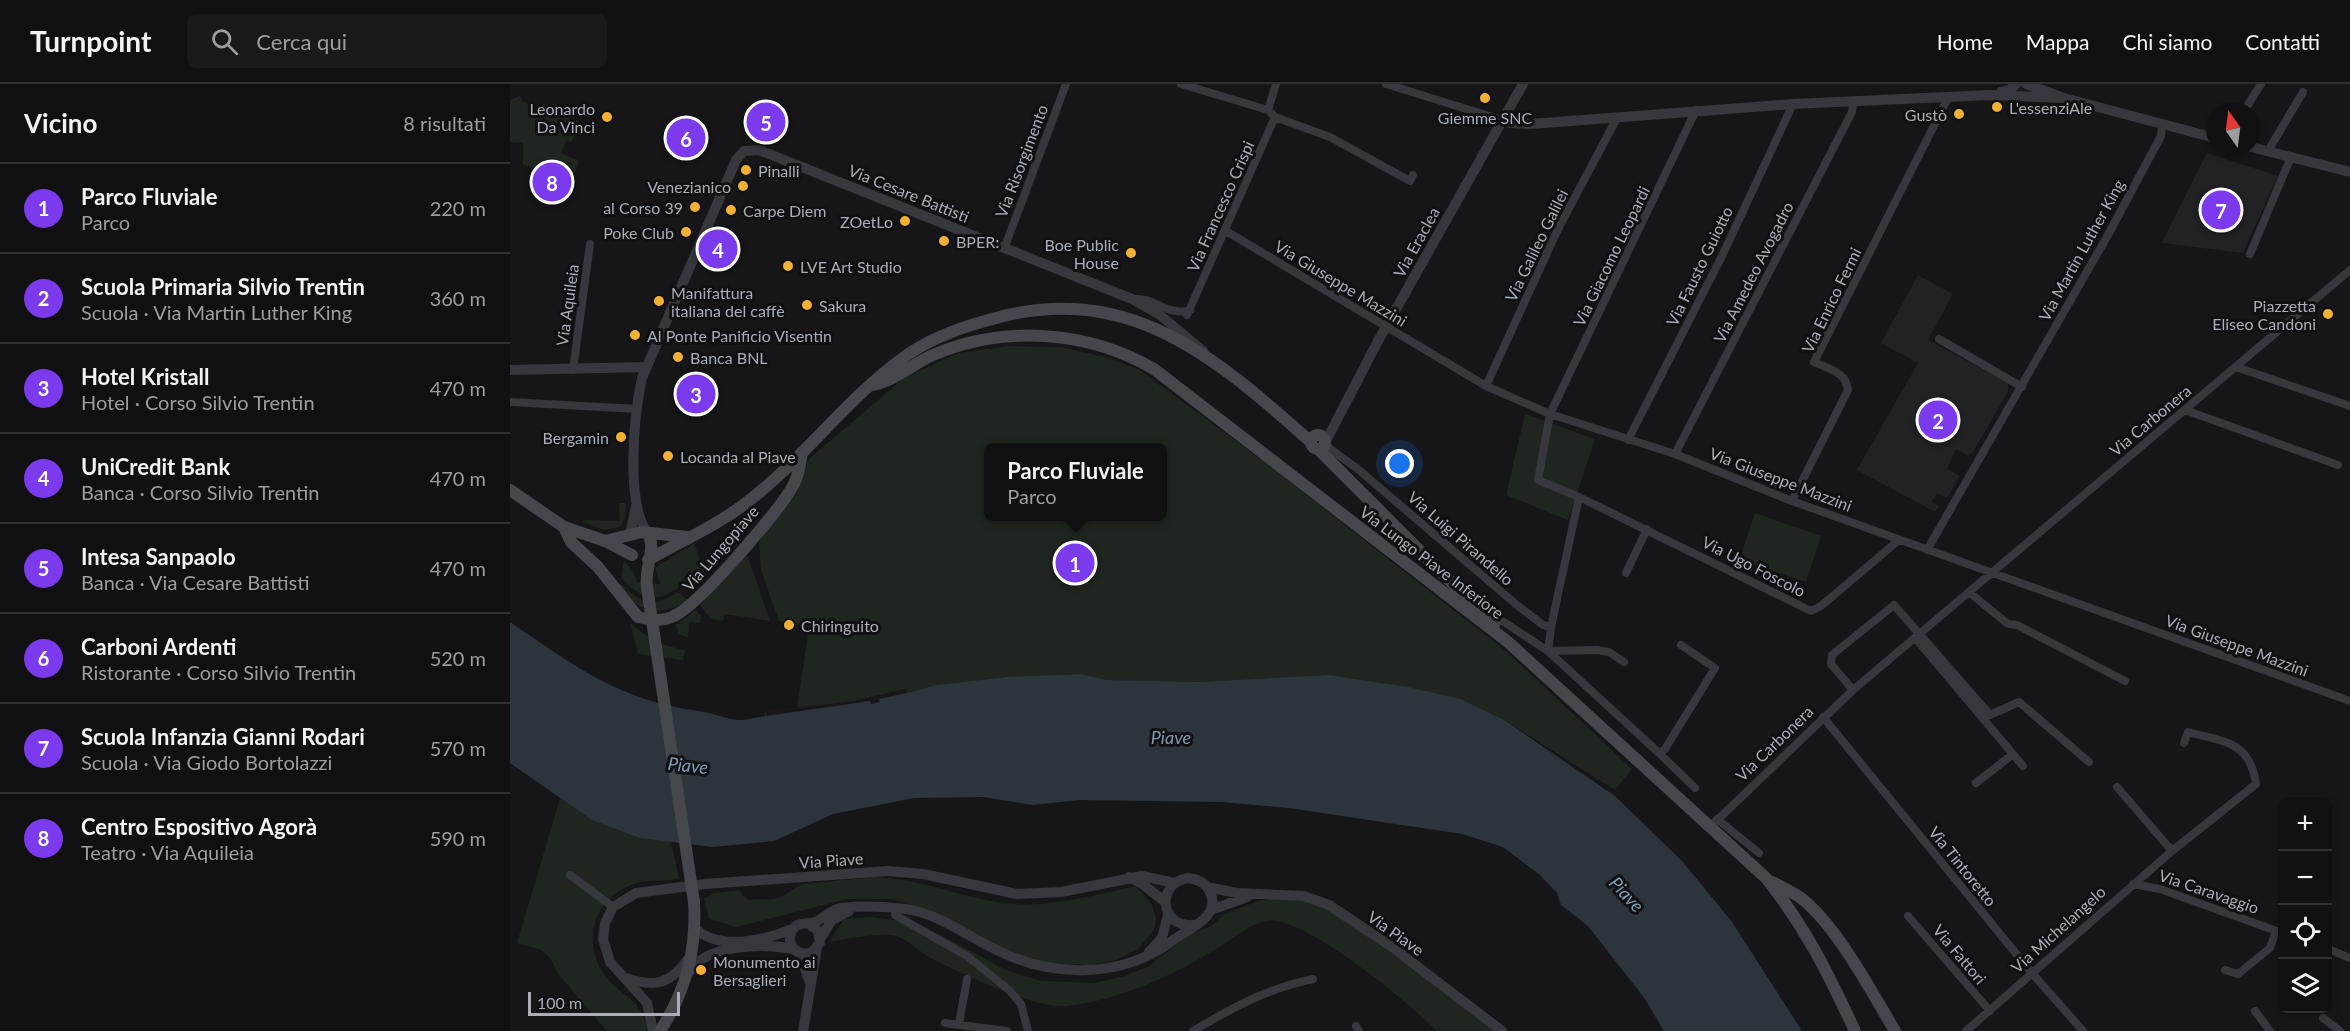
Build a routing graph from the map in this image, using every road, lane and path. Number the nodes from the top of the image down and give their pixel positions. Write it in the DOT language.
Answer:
graph roads {
  1 [pos="1066,84"];
  2 [pos="1181,84"];
  3 [pos="1276,84"];
  4 [pos="1386,84"];
  5 [pos="1523,84"];
  6 [pos="2016,84"];
  7 [pos="2026,84"];
  8 [pos="2261,84"];
  9 [pos="2303,92"];
  10 [pos="1990,96"];
  11 [pos="1947,98"];
  12 [pos="2064,98"];
  13 [pos="2250,102"];
  14 [pos="1853,103"];
  15 [pos="1793,104"];
  16 [pos="1268,110"];
  17 [pos="1696,110"];
  18 [pos="1275,117"];
  19 [pos="1617,118"];
  20 [pos="1502,120"];
  21 [pos="2162,125"];
  22 [pos="2206,136"];
  23 [pos="2260,149"];
  24 [pos="2268,151"];
  25 [pos="2291,157"];
  26 [pos="2349,169"];
  27 [pos="1413,175"];
  28 [pos="1226,231"];
  29 [pos="590,244"];
  30 [pos="1004,249"];
  31 [pos="2250,254"];
  32 [pos="2350,270"];
  33 [pos="1130,299"];
  34 [pos="1188,312"];
  35 [pos="1386,327"];
  36 [pos="1162,330"];
  37 [pos="1939,339"];
  38 [pos="1208,358"];
  39 [pos="646,367"];
  40 [pos="2236,367"];
  41 [pos="510,370"];
  42 [pos="573,370"];
  43 [pos="872,385"];
  44 [pos="1486,386"];
  45 [pos="2022,387"];
  46 [pos="510,402"];
  47 [pos="2350,406"];
  48 [pos="638,409"];
  49 [pos="2185,410"];
  50 [pos="1550,414"];
  51 [pos="1628,440"];
  52 [pos="1320,442"];
  53 [pos="802,452"];
  54 [pos="1675,454"];
  55 [pos="2338,465"];
  56 [pos="510,490"];
  57 [pos="1578,497"];
  58 [pos="1792,501"];
  59 [pos="636,506"];
  60 [pos="1647,529"];
  61 [pos="648,534"];
  62 [pos="630,535"];
  63 [pos="575,537"];
  64 [pos="688,537"];
  65 [pos="1899,540"];
  66 [pos="605,541"];
  67 [pos="1927,550"];
  68 [pos="632,555"];
  69 [pos="648,560"];
  70 [pos="1995,572"];
  71 [pos="645,573"];
  72 [pos="1626,573"];
  73 [pos="1970,593"];
  74 [pos="1485,614"];
  75 [pos="1551,627"];
  76 [pos="1918,636"];
  77 [pos="1508,642"];
  78 [pos="1681,645"];
  79 [pos="1548,651"];
  80 [pos="1624,662"];
  81 [pos="2125,681"];
  82 [pos="1853,690"];
  83 [pos="2350,701"];
  84 [pos="1823,717"];
  85 [pos="2184,743"];
  86 [pos="1659,753"];
  87 [pos="2013,754"];
  88 [pos="2089,762"];
  89 [pos="2023,766"];
  90 [pos="1976,783"];
  91 [pos="2117,787"];
  92 [pos="1695,788"];
  93 [pos="1713,823"];
  94 [pos="2172,851"];
  95 [pos="1759,853"];
  96 [pos="570,875"];
  97 [pos="1128,877"];
  98 [pos="1766,878"];
  99 [pos="1175,883"];
  100 [pos="2132,884"];
  101 [pos="1207,887"];
  102 [pos="1258,894"];
  103 [pos="1164,901"];
  104 [pos="613,907"];
  105 [pos="853,909"];
  106 [pos="1211,910"];
  107 [pos="896,915"];
  108 [pos="1168,915"];
  109 [pos="1908,916"];
  110 [pos="809,924"];
  111 [pos="1193,925"];
  112 [pos="694,928"];
  113 [pos="792,929"];
  114 [pos="2278,932"];
  115 [pos="2278,934"];
  116 [pos="819,944"];
  117 [pos="2332,951"];
  118 [pos="797,952"];
  119 [pos="691,955"];
  120 [pos="1145,957"];
  121 [pos="2350,958"];
  122 [pos="2225,970"];
  123 [pos="2031,972"];
  124 [pos="622,976"];
  125 [pos="688,976"];
  126 [pos="967,979"];
  127 [pos="1313,979"];
  128 [pos="811,987"];
  129 [pos="1990,1011"];
  130 [pos="2254,1011"];
  131 [pos="2323,1018"];
  132 [pos="945,1023"];
  133 [pos="959,1024"];
  134 [pos="653,1031"];
  135 [pos="660,1031"];
  136 [pos="803,1031"];
  137 [pos="1007,1031"];
  138 [pos="1028,1031"];
  139 [pos="1193,1031"];
  140 [pos="1502,1031"];
  141 [pos="1855,1031"];
  142 [pos="1895,1031"];
  143 [pos="1966,1031"];
  144 [pos="2083,1031"];
  145 [pos="2270,1031"];
  146 [pos="2340,1031"];
  1 -- 30 [label="street, Via Risorgimento"];
  2 -- 16 [label="street"];
  3 -- 16 [label="street"];
  4 -- 20 [label="street"];
  5 -- 20 [label="street, Via Eraclea"];
  6 -- 10 [label="street"];
  7 -- 12 [label="street"];
  8 -- 13 [label="street"];
  9 -- 24 [label="street"];
  10 -- 11 [label="street"];
  10 -- 12 [label="street"];
  11 -- 14 [label="street"];
  11 -- 58 [label="street, Via Enrico Fermi"];
  12 -- 21 [label="street"];
  14 -- 15 [label="street"];
  14 -- 54 [label="street, Via Amedeo Avogadro"];
  15 -- 17 [label="street"];
  15 -- 51 [label="street, Via Fausto Guiotto"];
  16 -- 18 [label="street"];
  17 -- 19 [label="street"];
  17 -- 50 [label="street, Via Giacomo Leopardi"];
  18 -- 27 [label="street"];
  18 -- 28 [label="street, Via Francesco Crispi"];
  19 -- 20 [label="street"];
  19 -- 44 [label="street, Via Galileo Galilei"];
  20 -- 35 [label="street, Via Eraclea"];
  21 -- 22 [label="street"];
  21 -- 45 [label="street, Via Martin Luther King"];
  23 -- 24 [label="street"];
  24 -- 25 [label="street"];
  25 -- 26 [label="street"];
  25 -- 31 [label="street"];
  28 -- 34 [label="street, Via Francesco Crispi"];
  28 -- 35 [label="street, Via Giuseppe Mazzini"];
  29 -- 42 [label="street, Via Aquileia"];
  30 -- 33 [label="street, Via Cesare Battisti"];
  30 -- 39 [label="street, Via Cesare Battisti"];
  32 -- 40 [label="street, Via Carbonera"];
  33 -- 34 [label="street, Via Cesare Battisti"];
  33 -- 36 [label="street, Via Cesare Battisti"];
  33 -- 38 [label="street, Via Cesare Battisti"];
  35 -- 44 [label="street, Via Giuseppe Mazzini"];
  35 -- 52 [label="street, Via Eraclea"];
  36 -- 38 [label="main road, Via Lungo Piave Inferiore"];
  36 -- 43 [label="main road, Via Lungo Piave Inferiore"];
  37 -- 45 [label="street"];
  38 -- 52 [label="main road, Via Cesare Battisti"];
  39 -- 42 [label="street, Via Aquileia"];
  39 -- 48 [label="street"];
  40 -- 47 [label="street"];
  40 -- 49 [label="street, Via Carbonera"];
  41 -- 42 [label="street, Via Aquileia"];
  43 -- 53 [label="main road, Via Lungo Piave Inferiore"];
  43 -- 77 [label="main road, Via Lungo Piave Inferiore"];
  44 -- 50 [label="street, Via Giuseppe Mazzini"];
  45 -- 67 [label="street, Via Martin Luther King"];
  46 -- 48 [label="street"];
  48 -- 59 [label="street"];
  49 -- 55 [label="street"];
  49 -- 70 [label="street, Via Carbonera"];
  50 -- 51 [label="street, Via Giuseppe Mazzini"];
  50 -- 57 [label="street"];
  51 -- 54 [label="street, Via Giuseppe Mazzini"];
  52 -- 74 [label="main road"];
  52 -- 75 [label="street, Via Luigi Pirandello"];
  53 -- 63 [label="main road, Via Lungopiave"];
  53 -- 64 [label="main road, Via Lungo Piave Inferiore"];
  54 -- 58 [label="street, Via Giuseppe Mazzini"];
  56 -- 63 [label="main road"];
  57 -- 60 [label="street, Via Ugo Foscolo"];
  57 -- 75 [label="street"];
  58 -- 65 [label="street, Via Giuseppe Mazzini"];
  59 -- 61 [label="street"];
  59 -- 62 [label="street"];
  60 -- 65 [label="street, Via Ugo Foscolo"];
  60 -- 72 [label="street"];
  61 -- 62 [label="main road"];
  61 -- 64 [label="main road"];
  61 -- 69 [label="main road"];
  62 -- 66 [label="main road"];
  62 -- 68 [label="main road"];
  63 -- 66 [label="main road"];
  64 -- 69 [label="main road, Via Lungo Piave Inferiore"];
  65 -- 67 [label="street, Via Giuseppe Mazzini"];
  66 -- 68 [label="main road"];
  67 -- 70 [label="street, Via Giuseppe Mazzini"];
  68 -- 71 [label="main road"];
  69 -- 71 [label="main road"];
  70 -- 73 [label="street, Via Carbonera"];
  70 -- 83 [label="street, Via Giuseppe Mazzini"];
  71 -- 112 [label="main road, bridge"];
  73 -- 76 [label="street, Via Carbonera"];
  73 -- 81 [label="street"];
  74 -- 77 [label="main road"];
  74 -- 79 [label="street"];
  75 -- 79 [label="street"];
  76 -- 82 [label="street, Via Carbonera"];
  76 -- 82 [label="street"];
  76 -- 87 [label="street"];
  76 -- 88 [label="street"];
  77 -- 93 [label="main road, Via Lungo Piave Inferiore"];
  78 -- 86 [label="street"];
  79 -- 80 [label="street"];
  79 -- 86 [label="street"];
  82 -- 84 [label="street, Via Carbonera"];
  84 -- 93 [label="street, Via Carbonera"];
  84 -- 123 [label="street, Via Tintoretto"];
  85 -- 94 [label="street, Via Michelangelo"];
  86 -- 92 [label="street"];
  87 -- 89 [label="street"];
  87 -- 90 [label="street"];
  91 -- 94 [label="street"];
  93 -- 95 [label="street"];
  93 -- 98 [label="main road, Via Lungo Piave Inferiore"];
  94 -- 100 [label="street, Via Michelangelo"];
  96 -- 104 [label="street"];
  97 -- 99 [label="street, Via Piave"];
  97 -- 103 [label="street"];
  97 -- 104 [label="street, Via Piave"];
  98 -- 141 [label="main road, Via Lungo Piave Inferiore"];
  98 -- 142 [label="main road"];
  99 -- 101 [label="street"];
  99 -- 103 [label="street"];
  100 -- 114 [label="street, Via Caravaggio"];
  100 -- 123 [label="street, Via Michelangelo"];
  101 -- 102 [label="street, Via Piave"];
  101 -- 106 [label="street"];
  102 -- 106 [label="street, Via Piave"];
  102 -- 140 [label="street, Via Piave"];
  103 -- 108 [label="street"];
  104 -- 124 [label="street"];
  105 -- 110 [label="street"];
  105 -- 116 [label="street"];
  105 -- 120 [label="street"];
  106 -- 111 [label="street"];
  107 -- 138 [label="street"];
  108 -- 111 [label="street"];
  108 -- 120 [label="street"];
  109 -- 129 [label="street, Via Fattori"];
  110 -- 113 [label="street"];
  110 -- 116 [label="street"];
  111 -- 120 [label="street"];
  112 -- 113 [label="street"];
  112 -- 119 [label="main road"];
  113 -- 118 [label="street"];
  115 -- 122 [label="street, Via Caravaggio"];
  116 -- 118 [label="street"];
  116 -- 128 [label="street"];
  117 -- 121 [label="street"];
  118 -- 125 [label="street"];
  118 -- 128 [label="street"];
  119 -- 124 [label="street"];
  119 -- 125 [label="main road"];
  123 -- 129 [label="street, Via Michelangelo"];
  123 -- 144 [label="street, Via Tintoretto"];
  124 -- 134 [label="street"];
  125 -- 135 [label="main road"];
  126 -- 133 [label="street"];
  127 -- 139 [label="street"];
  128 -- 136 [label="street"];
  129 -- 143 [label="street, Via Michelangelo"];
  130 -- 145 [label="street"];
  131 -- 146 [label="street"];
  132 -- 133 [label="street"];
  133 -- 137 [label="street"];
}
